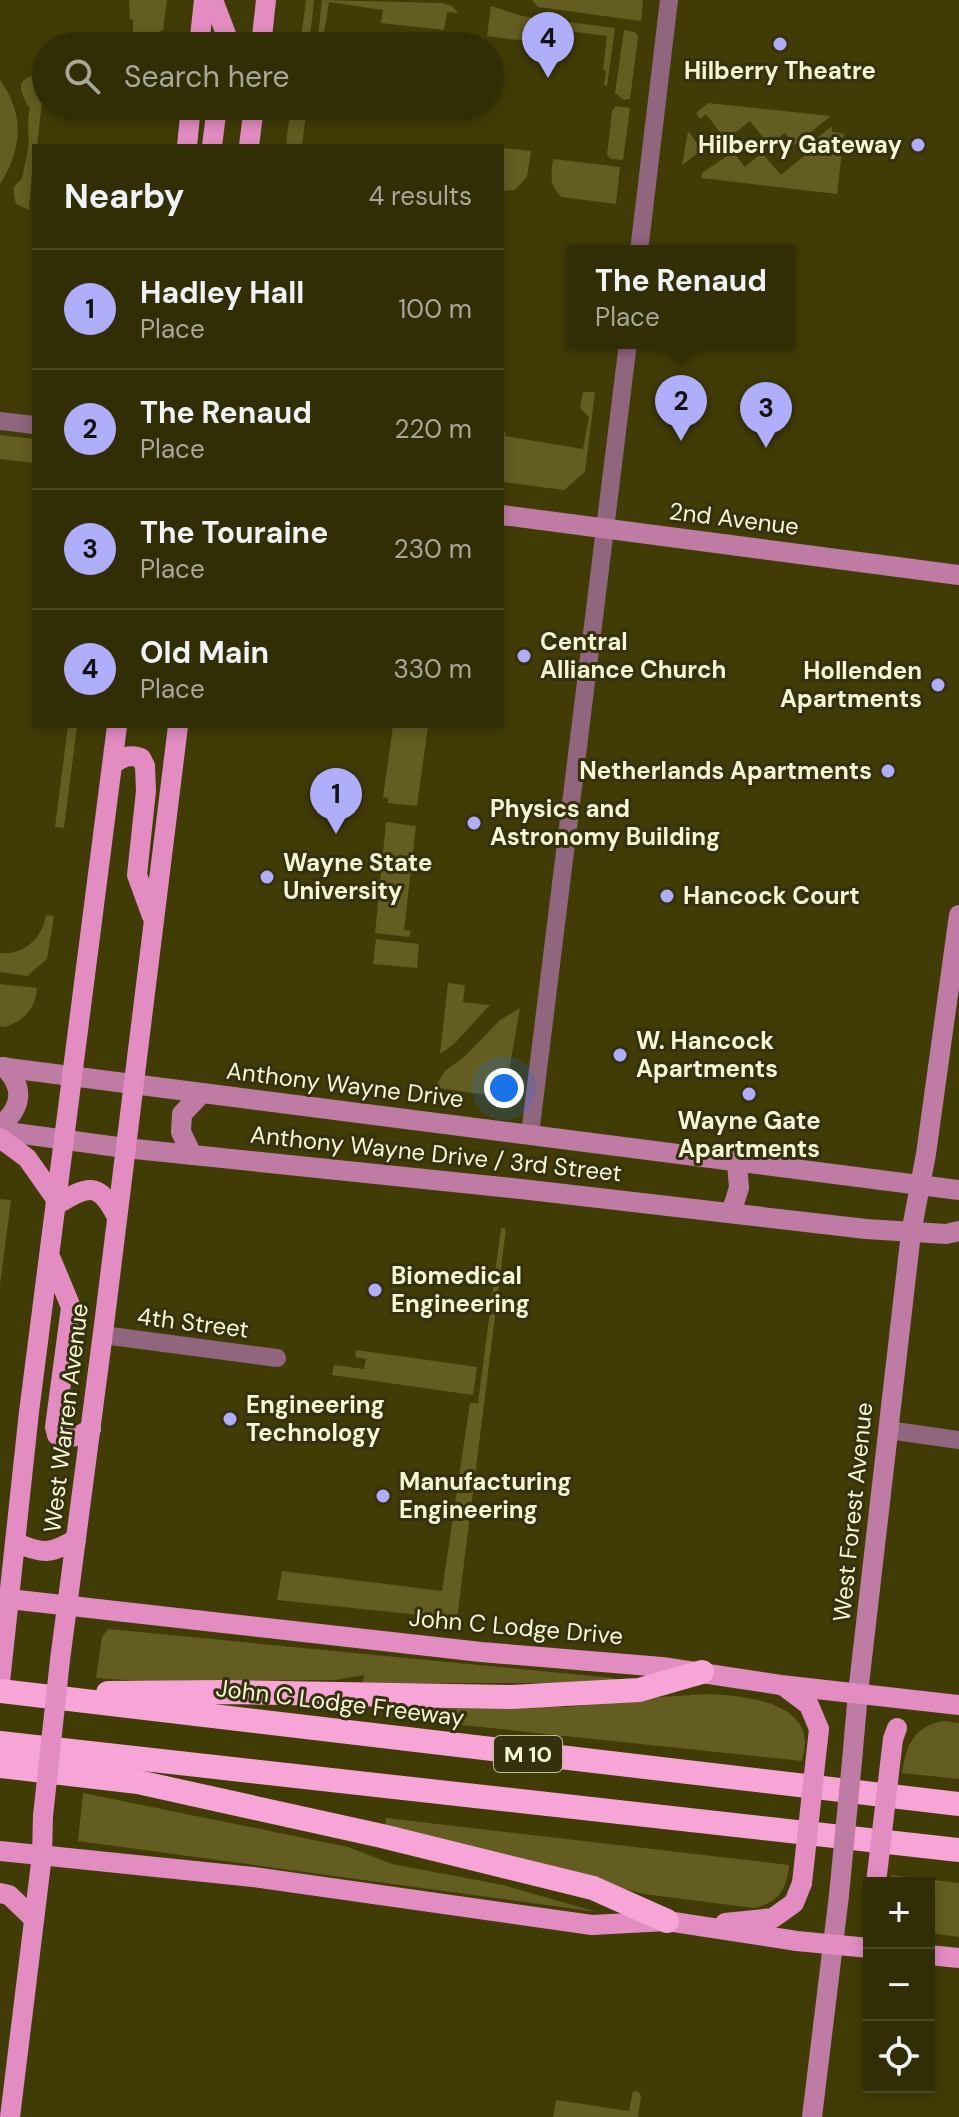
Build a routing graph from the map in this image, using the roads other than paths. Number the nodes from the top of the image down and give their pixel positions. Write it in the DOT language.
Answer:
graph roads {
  1 [pos="204,0"];
  2 [pos="213,0"];
  3 [pos="266,0"];
  4 [pos="669,0"];
  5 [pos="201,32"];
  6 [pos="225,32"];
  7 [pos="263,32"];
  8 [pos="190,120"];
  9 [pos="215,120"];
  10 [pos="252,120"];
  11 [pos="187,144"];
  12 [pos="212,144"];
  13 [pos="249,144"];
  14 [pos="640,245"];
  15 [pos="627,349"];
  16 [pos="0,421"];
  17 [pos="32,425"];
  18 [pos="504,515"];
  19 [pos="605,528"];
  20 [pos="959,575"];
  21 [pos="117,728"];
  22 [pos="178,728"];
  23 [pos="113,764"];
  24 [pos="959,915"];
  25 [pos="154,920"];
  26 [pos="2,1067"];
  27 [pos="71,1077"];
  28 [pos="133,1084"];
  29 [pos="202,1093"];
  30 [pos="0,1128"];
  31 [pos="530,1134"];
  32 [pos="0,1138"];
  33 [pos="64,1140"];
  34 [pos="125,1148"];
  35 [pos="192,1155"];
  36 [pos="737,1162"];
  37 [pos="921,1185"];
  38 [pos="959,1190"];
  39 [pos="56,1202"];
  40 [pos="731,1213"];
  41 [pos="117,1217"];
  42 [pos="959,1231"];
  43 [pos="911,1233"];
  44 [pos="49,1255"];
  45 [pos="103,1335"];
  46 [pos="277,1358"];
  47 [pos="91,1429"];
  48 [pos="888,1430"];
  49 [pos="959,1440"];
  50 [pos="76,1539"];
  51 [pos="15,1542"];
  52 [pos="4,1599"];
  53 [pos="67,1606"];
  54 [pos="702,1672"];
  55 [pos="0,1682"];
  56 [pos="781,1685"];
  57 [pos="0,1691"];
  58 [pos="858,1693"];
  59 [pos="98,1703"];
  60 [pos="949,1704"];
  61 [pos="0,1743"];
  62 [pos="0,1766"];
  63 [pos="959,1804"];
  64 [pos="959,1850"];
  65 [pos="0,1851"];
  66 [pos="42,1855"];
  67 [pos="877,1877"];
  68 [pos="0,1893"];
  69 [pos="34,1919"];
  70 [pos="667,1921"];
  71 [pos="697,1926"];
  72 [pos="833,1944"];
  73 [pos="863,1947"];
  74 [pos="935,1956"];
  75 [pos="959,1958"];
  76 [pos="10,2117"];
  77 [pos="812,2117"];
  1 -- 5 [label="main road"];
  2 -- 6 [label="main road"];
  3 -- 7 [label="main road"];
  4 -- 14 [label="street"];
  8 -- 11 [label="main road"];
  9 -- 12 [label="main road"];
  10 -- 13 [label="main road"];
  15 -- 19 [label="street"];
  16 -- 17 [label="street"];
  18 -- 19 [label="street, 2nd Avenue"];
  19 -- 20 [label="street, 2nd Avenue"];
  19 -- 31 [label="street"];
  21 -- 23 [label="main road, West Warren Avenue"];
  22 -- 25 [label="main road, West Warren Avenue"];
  23 -- 25 [label="main road"];
  23 -- 27 [label="main road, West Warren Avenue"];
  24 -- 37 [label="street, West Forest Avenue"];
  25 -- 28 [label="main road, West Warren Avenue"];
  26 -- 27 [label="street, Anthony Wayne Drive"];
  26 -- 30 [label="street"];
  27 -- 28 [label="street, Anthony Wayne Drive"];
  27 -- 33 [label="main road, West Warren Avenue"];
  28 -- 29 [label="street, Anthony Wayne Drive"];
  28 -- 34 [label="main road, West Warren Avenue"];
  29 -- 31 [label="street, Anthony Wayne Drive"];
  29 -- 35 [label="street"];
  30 -- 33 [label="street, Anthony Wayne Drive / 3rd Street"];
  31 -- 36 [label="street, Anthony Wayne Drive"];
  32 -- 39 [label="main road"];
  33 -- 34 [label="street, Anthony Wayne Drive / 3rd Street"];
  33 -- 39 [label="main road, West Warren Avenue"];
  34 -- 35 [label="street, Anthony Wayne Drive / 3rd Street"];
  34 -- 41 [label="main road, West Warren Avenue"];
  35 -- 40 [label="street, Anthony Wayne Drive / 3rd Street"];
  36 -- 37 [label="street, Anthony Wayne Drive"];
  36 -- 40 [label="street"];
  37 -- 38 [label="street, Anthony Wayne Drive"];
  37 -- 43 [label="street, West Forest Avenue"];
  39 -- 41 [label="main road"];
  39 -- 44 [label="main road, West Warren Avenue"];
  40 -- 43 [label="street, Anthony Wayne Drive / 3rd Street"];
  41 -- 45 [label="main road, West Warren Avenue"];
  42 -- 43 [label="street, Anthony Wayne Drive / 3rd Street"];
  43 -- 48 [label="street, West Forest Avenue"];
  44 -- 47 [label="main road"];
  44 -- 51 [label="main road, West Warren Avenue"];
  45 -- 46 [label="street, 4th Street"];
  45 -- 47 [label="main road, West Warren Avenue"];
  47 -- 50 [label="main road, West Warren Avenue"];
  48 -- 49 [label="street"];
  48 -- 58 [label="street, West Forest Avenue"];
  50 -- 51 [label="main road"];
  50 -- 53 [label="main road, West Warren Avenue"];
  51 -- 52 [label="main road, West Warren Avenue"];
  52 -- 53 [label="main road, John C Lodge Drive"];
  52 -- 55 [label="main road, West Warren Avenue"];
  53 -- 54 [label="main road, John C Lodge Drive"];
  53 -- 66 [label="main road, West Warren Avenue, bridge"];
  54 -- 56 [label="main road, John C Lodge Drive"];
  54 -- 59 [label="highway"];
  56 -- 58 [label="main road, John C Lodge Drive"];
  56 -- 71 [label="main road, bridge"];
  57 -- 59 [label="highway, John C Lodge Freeway / M 10"];
  58 -- 60 [label="main road, John C Lodge Drive"];
  58 -- 72 [label="street, West Forest Avenue, bridge"];
  59 -- 63 [label="highway, John C Lodge Freeway / M 10"];
  60 -- 67 [label="main road, bridge"];
  61 -- 64 [label="highway, M 10"];
  62 -- 70 [label="highway"];
  65 -- 66 [label="main road"];
  66 -- 69 [label="main road, West Warren Avenue"];
  66 -- 70 [label="main road"];
  68 -- 69 [label="main road"];
  69 -- 76 [label="main road, West Warren Avenue"];
  70 -- 71 [label="main road"];
  71 -- 72 [label="main road"];
  72 -- 73 [label="main road"];
  72 -- 77 [label="street, West Forest Avenue"];
  74 -- 75 [label="main road"];
}
